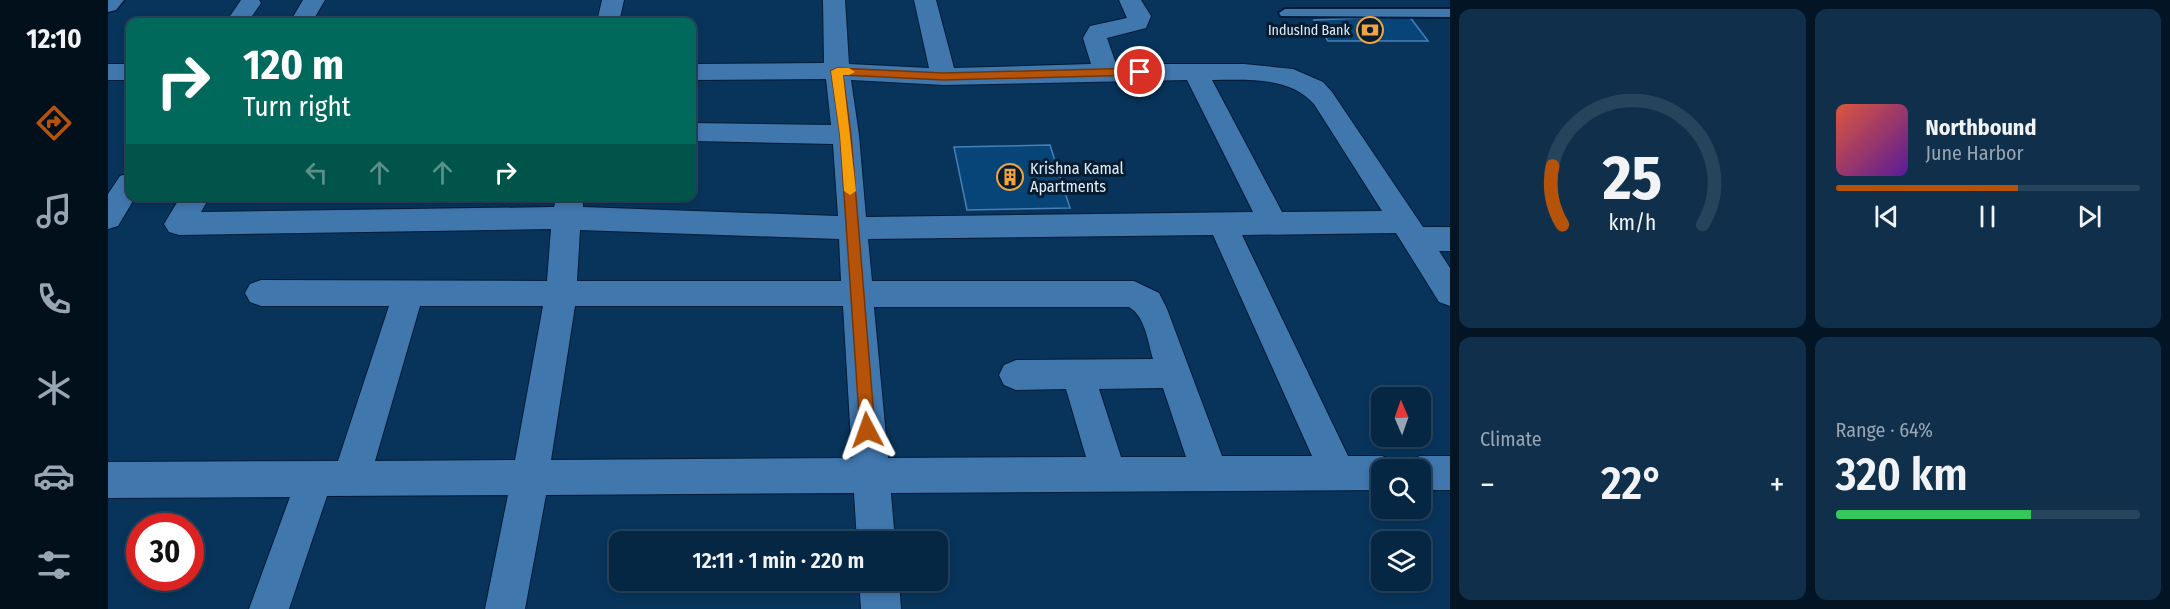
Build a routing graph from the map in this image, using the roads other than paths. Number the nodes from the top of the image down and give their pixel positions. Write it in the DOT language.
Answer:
graph roads {
  1 [pos="112,0"];
  2 [pos="314,0"];
  3 [pos="612,0"];
  4 [pos="834,0"];
  5 [pos="925,0"];
  6 [pos="1130,0"];
  7 [pos="250,3"];
  8 [pos="108,5"];
  9 [pos="1285,13"];
  10 [pos="1450,13"];
  11 [pos="240,18"];
  12 [pos="303,18"];
  13 [pos="609,18"];
  14 [pos="837,71"];
  15 [pos="1195,71"];
  16 [pos="108,72"];
  17 [pos="126,72"];
  18 [pos="696,72"];
  19 [pos="1106,72"];
  20 [pos="944,77"];
  21 [pos="696,132"];
  22 [pos="846,135"];
  23 [pos="126,189"];
  24 [pos="193,201"];
  25 [pos="568,207"];
  26 [pos="108,218"];
  27 [pos="1222,223"];
  28 [pos="1273,223"];
  29 [pos="853,228"];
  30 [pos="1408,230"];
  31 [pos="1450,239"];
  32 [pos="858,292"];
  33 [pos="261,293"];
  34 [pos="1450,293"];
  35 [pos="408,294"];
  36 [pos="561,294"];
  37 [pos="1175,373"];
  38 [pos="1078,374"];
  39 [pos="1016,375"];
  40 [pos="1338,473"];
  41 [pos="1371,473"];
  42 [pos="1431,473"];
  43 [pos="1450,473"];
  44 [pos="1210,474"];
  45 [pos="1109,475"];
  46 [pos="871,476"];
  47 [pos="531,478"];
  48 [pos="333,479"];
  49 [pos="108,480"];
  50 [pos="875,531"];
  51 [pos="880,591"];
  52 [pos="269,609"];
  53 [pos="505,609"];
  54 [pos="881,609"];
  1 -- 8 [label="street"];
  2 -- 12 [label="street"];
  3 -- 13 [label="street"];
  4 -- 14 [label="street"];
  5 -- 20 [label="street"];
  6 -- 19 [label="street"];
  7 -- 11 [label="street"];
  9 -- 10 [label="lane"];
  14 -- 18 [label="street"];
  14 -- 20 [label="street"];
  14 -- 22 [label="street"];
  15 -- 19 [label="street"];
  15 -- 28 [label="street"];
  15 -- 30 [label="street"];
  16 -- 17 [label="street"];
  19 -- 20 [label="street"];
  21 -- 22 [label="street"];
  22 -- 29 [label="street"];
  23 -- 26 [label="street"];
  24 -- 25 [label="street"];
  25 -- 29 [label="street"];
  25 -- 36 [label="street"];
  27 -- 28 [label="street"];
  27 -- 29 [label="street"];
  27 -- 40 [label="street"];
  28 -- 30 [label="street"];
  29 -- 32 [label="street"];
  30 -- 31 [label="street"];
  30 -- 34 [label="street"];
  32 -- 36 [label="street"];
  32 -- 37 [label="street"];
  32 -- 46 [label="street"];
  33 -- 35 [label="street"];
  35 -- 36 [label="street"];
  35 -- 48 [label="street"];
  36 -- 47 [label="street"];
  37 -- 38 [label="street"];
  37 -- 44 [label="street"];
  38 -- 39 [label="street"];
  38 -- 45 [label="street"];
  40 -- 41 [label="street"];
  40 -- 44 [label="street"];
  42 -- 43 [label="street"];
  44 -- 45 [label="street"];
  45 -- 46 [label="street"];
  46 -- 47 [label="street"];
  46 -- 50 [label="street"];
  47 -- 48 [label="street"];
  47 -- 53 [label="street"];
  48 -- 49 [label="street"];
  48 -- 52 [label="street"];
  51 -- 54 [label="street"];
}
